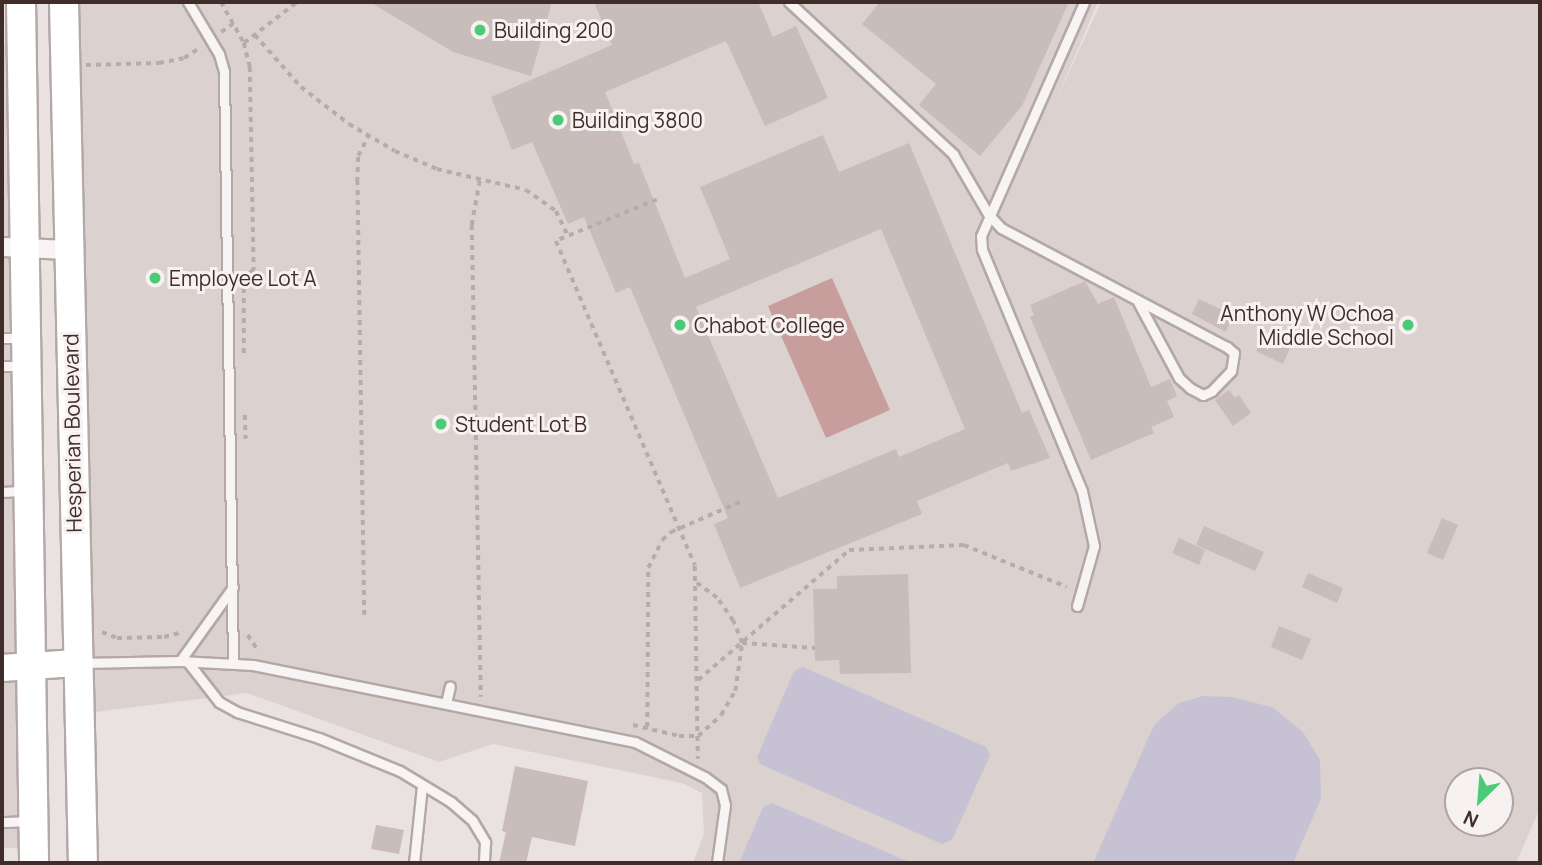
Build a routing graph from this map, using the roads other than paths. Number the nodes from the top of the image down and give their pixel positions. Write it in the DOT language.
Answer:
graph roads {
  1 [pos="21,2"];
  2 [pos="64,2"];
  3 [pos="188,2"];
  4 [pos="789,2"];
  5 [pos="1084,2"];
  6 [pos="988,214"];
  7 [pos="13,248"];
  8 [pos="69,250"];
  9 [pos="1138,302"];
  10 [pos="14,338"];
  11 [pos="14,366"];
  12 [pos="15,491"];
  13 [pos="233,585"];
  14 [pos="1077,606"];
  15 [pos="184,661"];
  16 [pos="233,662"];
  17 [pos="76,663"];
  18 [pos="31,666"];
  19 [pos="2,668"];
  20 [pos="449,688"];
  21 [pos="446,703"];
  22 [pos="422,785"];
  23 [pos="34,821"];
  24 [pos="2,822"];
  25 [pos="34,863"];
  26 [pos="82,863"];
  27 [pos="414,863"];
  28 [pos="484,863"];
  29 [pos="716,863"];
  1 -- 7 [label="main road, Hesperian Boulevard"];
  2 -- 8 [label="main road, Hesperian Boulevard"];
  3 -- 13 [label="lane"];
  4 -- 6 [label="lane"];
  5 -- 6 [label="lane"];
  6 -- 9 [label="lane"];
  6 -- 14 [label="lane"];
  7 -- 8 [label="street"];
  7 -- 10 [label="main road, Hesperian Boulevard"];
  8 -- 17 [label="main road, Hesperian Boulevard"];
  9 -- 9 [label="lane"];
  10 -- 11 [label="main road, Hesperian Boulevard"];
  11 -- 12 [label="main road, Hesperian Boulevard"];
  12 -- 18 [label="main road, Hesperian Boulevard"];
  13 -- 15 [label="lane"];
  13 -- 16 [label="lane"];
  15 -- 16 [label="lane"];
  15 -- 17 [label="lane"];
  15 -- 22 [label="lane"];
  16 -- 21 [label="lane"];
  17 -- 18 [label="street"];
  17 -- 26 [label="main road, Hesperian Boulevard"];
  18 -- 19 [label="street"];
  18 -- 23 [label="main road, Hesperian Boulevard"];
  20 -- 21 [label="lane"];
  21 -- 29 [label="lane"];
  22 -- 27 [label="lane"];
  22 -- 28 [label="lane"];
  23 -- 24 [label="lane"];
  23 -- 25 [label="main road, Hesperian Boulevard"];
}
